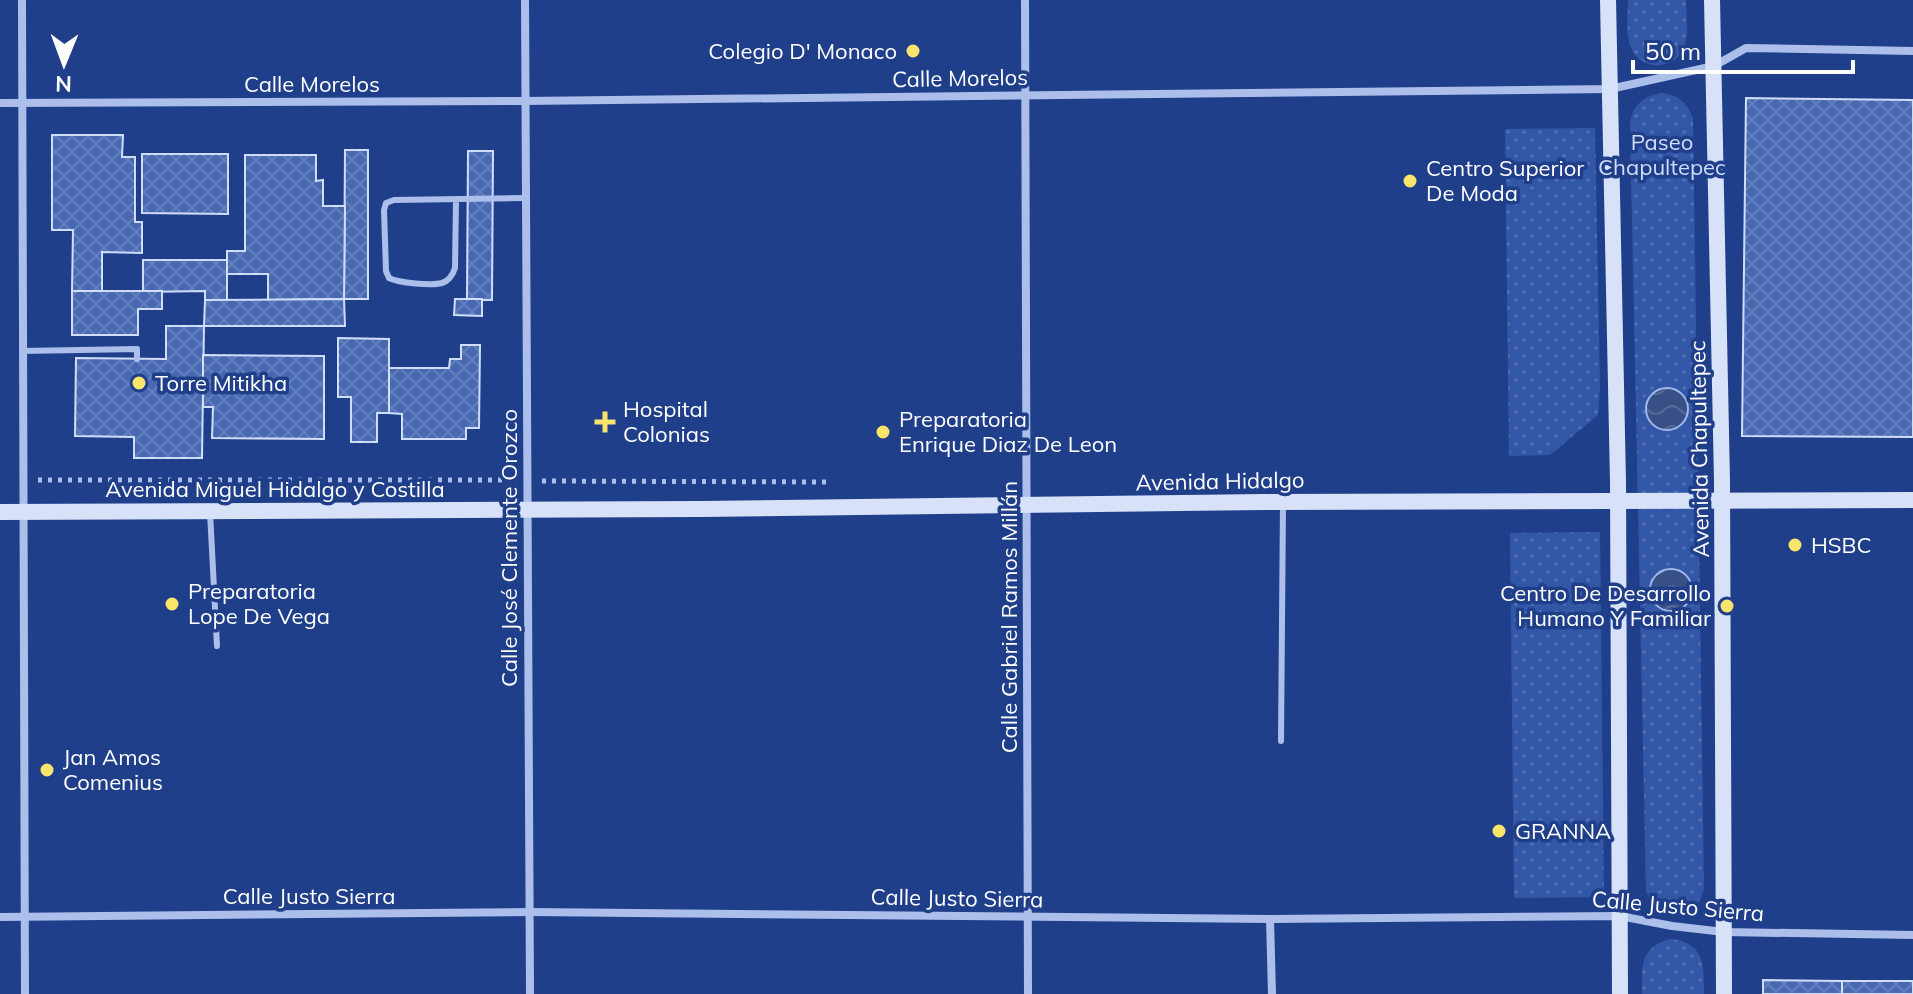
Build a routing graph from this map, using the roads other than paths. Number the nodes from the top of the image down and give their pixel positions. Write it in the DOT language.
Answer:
graph roads {
  1 [pos="22,0"];
  2 [pos="525,0"];
  3 [pos="1025,0"];
  4 [pos="1608,0"];
  5 [pos="1712,0"];
  6 [pos="1913,51"];
  7 [pos="1714,66"];
  8 [pos="1610,89"];
  9 [pos="1025,96"];
  10 [pos="525,101"];
  11 [pos="0,103"];
  12 [pos="22,103"];
  13 [pos="525,198"];
  14 [pos="456,200"];
  15 [pos="22,351"];
  16 [pos="137,359"];
  17 [pos="1723,500"];
  18 [pos="1913,500"];
  19 [pos="1618,501"];
  20 [pos="1283,502"];
  21 [pos="1026,506"];
  22 [pos="527,511"];
  23 [pos="0,512"];
  24 [pos="22,512"];
  25 [pos="210,512"];
  26 [pos="217,646"];
  27 [pos="1281,741"];
  28 [pos="530,912"];
  29 [pos="1028,916"];
  30 [pos="1620,916"];
  31 [pos="0,917"];
  32 [pos="25,917"];
  33 [pos="1270,919"];
  34 [pos="1724,932"];
  35 [pos="1913,935"];
  36 [pos="25,994"];
  37 [pos="530,994"];
  38 [pos="1028,994"];
  39 [pos="1272,994"];
  40 [pos="1620,994"];
  41 [pos="1724,994"];
  1 -- 12 [label="street"];
  2 -- 10 [label="street, Calle José Clemente Orozco"];
  3 -- 9 [label="street, Calle Gabriel Ramos Millán"];
  4 -- 8 [label="street"];
  5 -- 7 [label="street, Avenida Chapultepec"];
  6 -- 7 [label="street, Calle Morelos"];
  7 -- 8 [label="street, Calle Morelos"];
  7 -- 17 [label="street, Avenida Chapultepec"];
  8 -- 9 [label="street, Calle Morelos"];
  8 -- 19 [label="street"];
  9 -- 10 [label="street, Calle Morelos"];
  9 -- 21 [label="street, Calle Gabriel Ramos Millán"];
  10 -- 12 [label="street, Calle Morelos"];
  10 -- 13 [label="street, Calle José Clemente Orozco"];
  11 -- 12 [label="street, Calle Morelos"];
  12 -- 15 [label="street"];
  13 -- 14 [label="lane"];
  13 -- 22 [label="street, Calle José Clemente Orozco"];
  14 -- 14 [label="lane"];
  15 -- 16 [label="lane"];
  15 -- 24 [label="street"];
  17 -- 18 [label="street, Avenida Hidalgo"];
  17 -- 19 [label="street, Avenida Hidalgo"];
  17 -- 34 [label="street, Avenida Chapultepec"];
  19 -- 20 [label="street, Avenida Hidalgo"];
  19 -- 30 [label="street"];
  20 -- 21 [label="street, Avenida Hidalgo"];
  20 -- 27 [label="lane"];
  21 -- 22 [label="street, Avenida Hidalgo"];
  21 -- 29 [label="street, Calle Gabriel Ramos Millán"];
  22 -- 25 [label="street, Avenida Miguel Hidalgo y Costilla"];
  22 -- 28 [label="street, Calle José Clemente Orozco"];
  23 -- 24 [label="street"];
  24 -- 25 [label="street, Avenida Miguel Hidalgo y Costilla"];
  24 -- 32 [label="street"];
  25 -- 26 [label="lane"];
  28 -- 29 [label="street, Calle Justo Sierra"];
  28 -- 32 [label="street, Calle Justo Sierra"];
  28 -- 37 [label="street, Calle José Clemente Orozco"];
  29 -- 33 [label="street, Calle Justo Sierra"];
  29 -- 38 [label="street, Calle Gabriel Ramos Millán"];
  30 -- 33 [label="street, Calle Justo Sierra"];
  30 -- 34 [label="street, Calle Justo Sierra"];
  30 -- 40 [label="street"];
  31 -- 32 [label="street, Calle Justo Sierra"];
  32 -- 36 [label="street"];
  33 -- 39 [label="street"];
  34 -- 35 [label="street, Calle Justo Sierra"];
  34 -- 41 [label="street, Avenida Chapultepec"];
}
